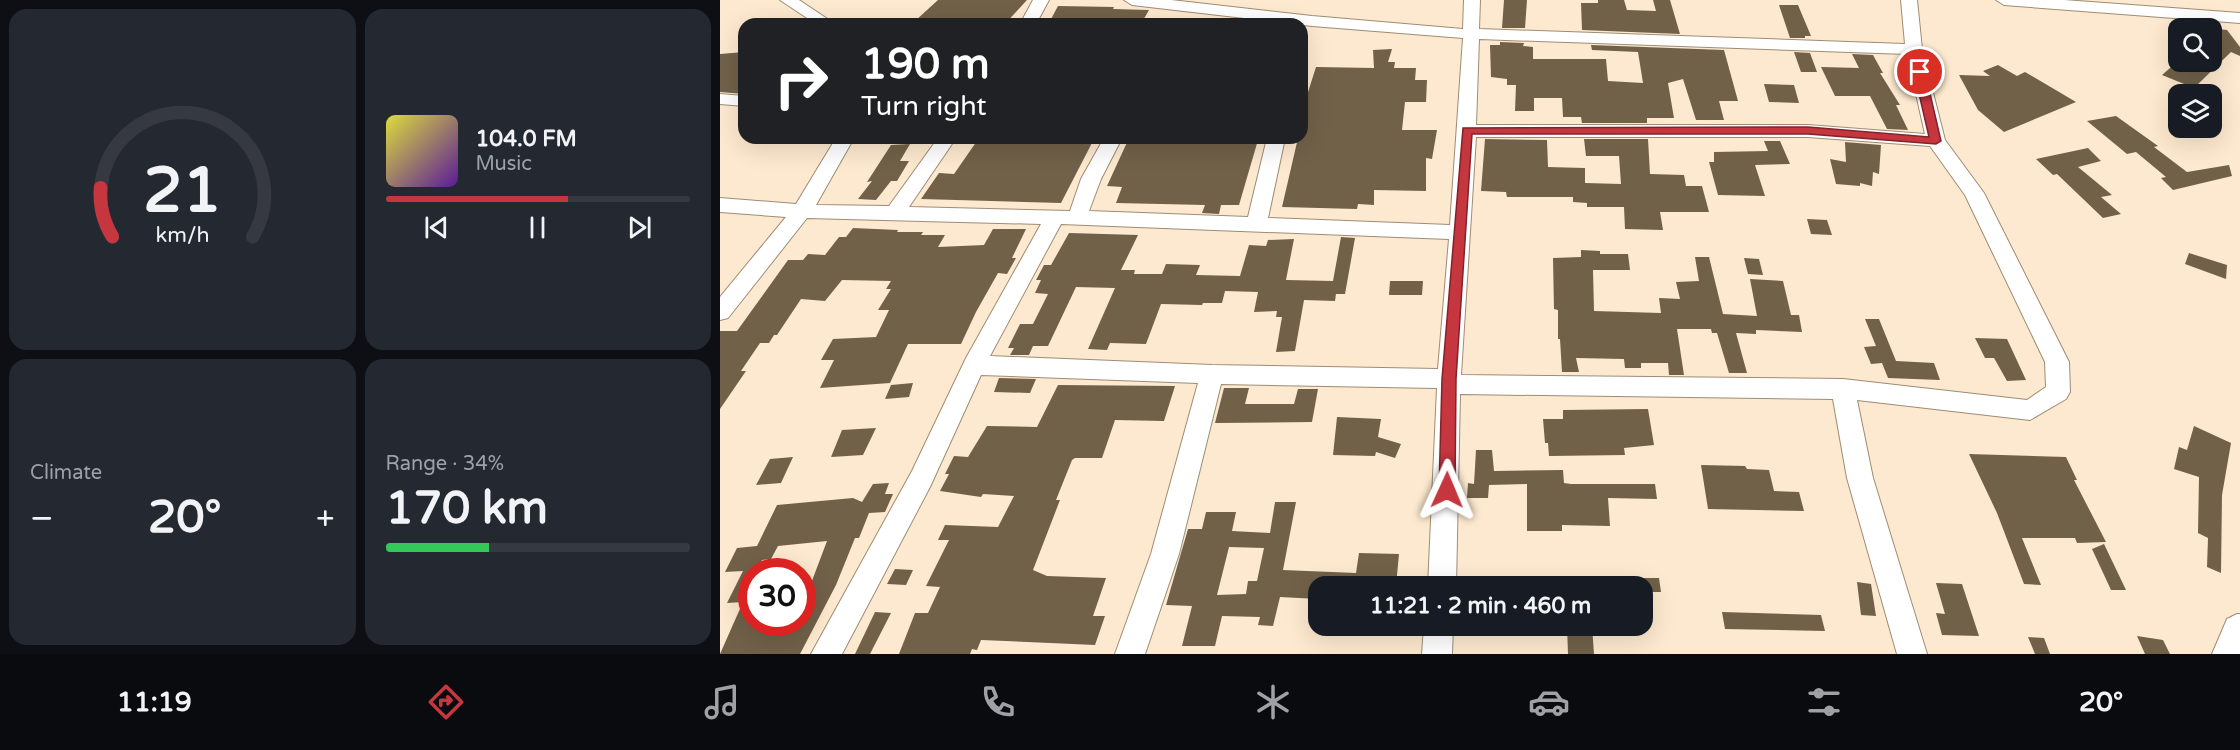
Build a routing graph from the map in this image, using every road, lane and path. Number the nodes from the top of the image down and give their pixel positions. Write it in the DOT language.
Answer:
graph roads {
  1 [pos="788,0"];
  2 [pos="1041,0"];
  3 [pos="1132,0"];
  4 [pos="1472,0"];
  5 [pos="1909,0"];
  6 [pos="2004,0"];
  7 [pos="1184,6"];
  8 [pos="817,18"];
  9 [pos="1031,18"];
  10 [pos="1177,18"];
  11 [pos="1286,18"];
  12 [pos="2240,18"];
  13 [pos="1308,21"];
  14 [pos="1312,21"];
  15 [pos="1308,28"];
  16 [pos="1472,34"];
  17 [pos="1914,49"];
  18 [pos="720,99"];
  19 [pos="738,100"];
  20 [pos="1467,131"];
  21 [pos="1936,141"];
  22 [pos="841,144"];
  23 [pos="943,144"];
  24 [pos="1110,144"];
  25 [pos="1275,144"];
  26 [pos="720,205"];
  27 [pos="802,211"];
  28 [pos="894,214"];
  29 [pos="1066,218"];
  30 [pos="1256,226"];
  31 [pos="1461,232"];
  32 [pos="720,312"];
  33 [pos="974,364"];
  34 [pos="1212,374"];
  35 [pos="1449,381"];
  36 [pos="1843,389"];
  37 [pos="1443,576"];
  38 [pos="2240,629"];
  39 [pos="1438,636"];
  40 [pos="826,654"];
  41 [pos="1130,654"];
  42 [pos="1437,654"];
  43 [pos="1912,654"];
  44 [pos="2227,654"];
  1 -- 8 [label="street"];
  2 -- 9 [label="street"];
  3 -- 7 [label="street"];
  4 -- 16 [label="street"];
  5 -- 17 [label="street"];
  6 -- 12 [label="street"];
  7 -- 10 [label="street"];
  7 -- 11 [label="street"];
  13 -- 14 [label="street"];
  14 -- 15 [label="street"];
  14 -- 16 [label="street"];
  16 -- 17 [label="street"];
  16 -- 20 [label="street"];
  17 -- 21 [label="street"];
  18 -- 19 [label="street"];
  20 -- 21 [label="street"];
  20 -- 31 [label="street"];
  21 -- 36 [label="street"];
  22 -- 27 [label="street"];
  23 -- 28 [label="street"];
  24 -- 29 [label="street"];
  25 -- 30 [label="street"];
  26 -- 27 [label="street"];
  27 -- 28 [label="street"];
  27 -- 32 [label="street"];
  28 -- 29 [label="street"];
  29 -- 30 [label="street"];
  29 -- 33 [label="street"];
  30 -- 31 [label="street"];
  31 -- 35 [label="street"];
  33 -- 34 [label="street"];
  33 -- 40 [label="street"];
  34 -- 35 [label="street"];
  34 -- 41 [label="street"];
  35 -- 36 [label="street"];
  35 -- 37 [label="street"];
  36 -- 43 [label="street"];
  38 -- 44 [label="street"];
  39 -- 42 [label="street"];
}
